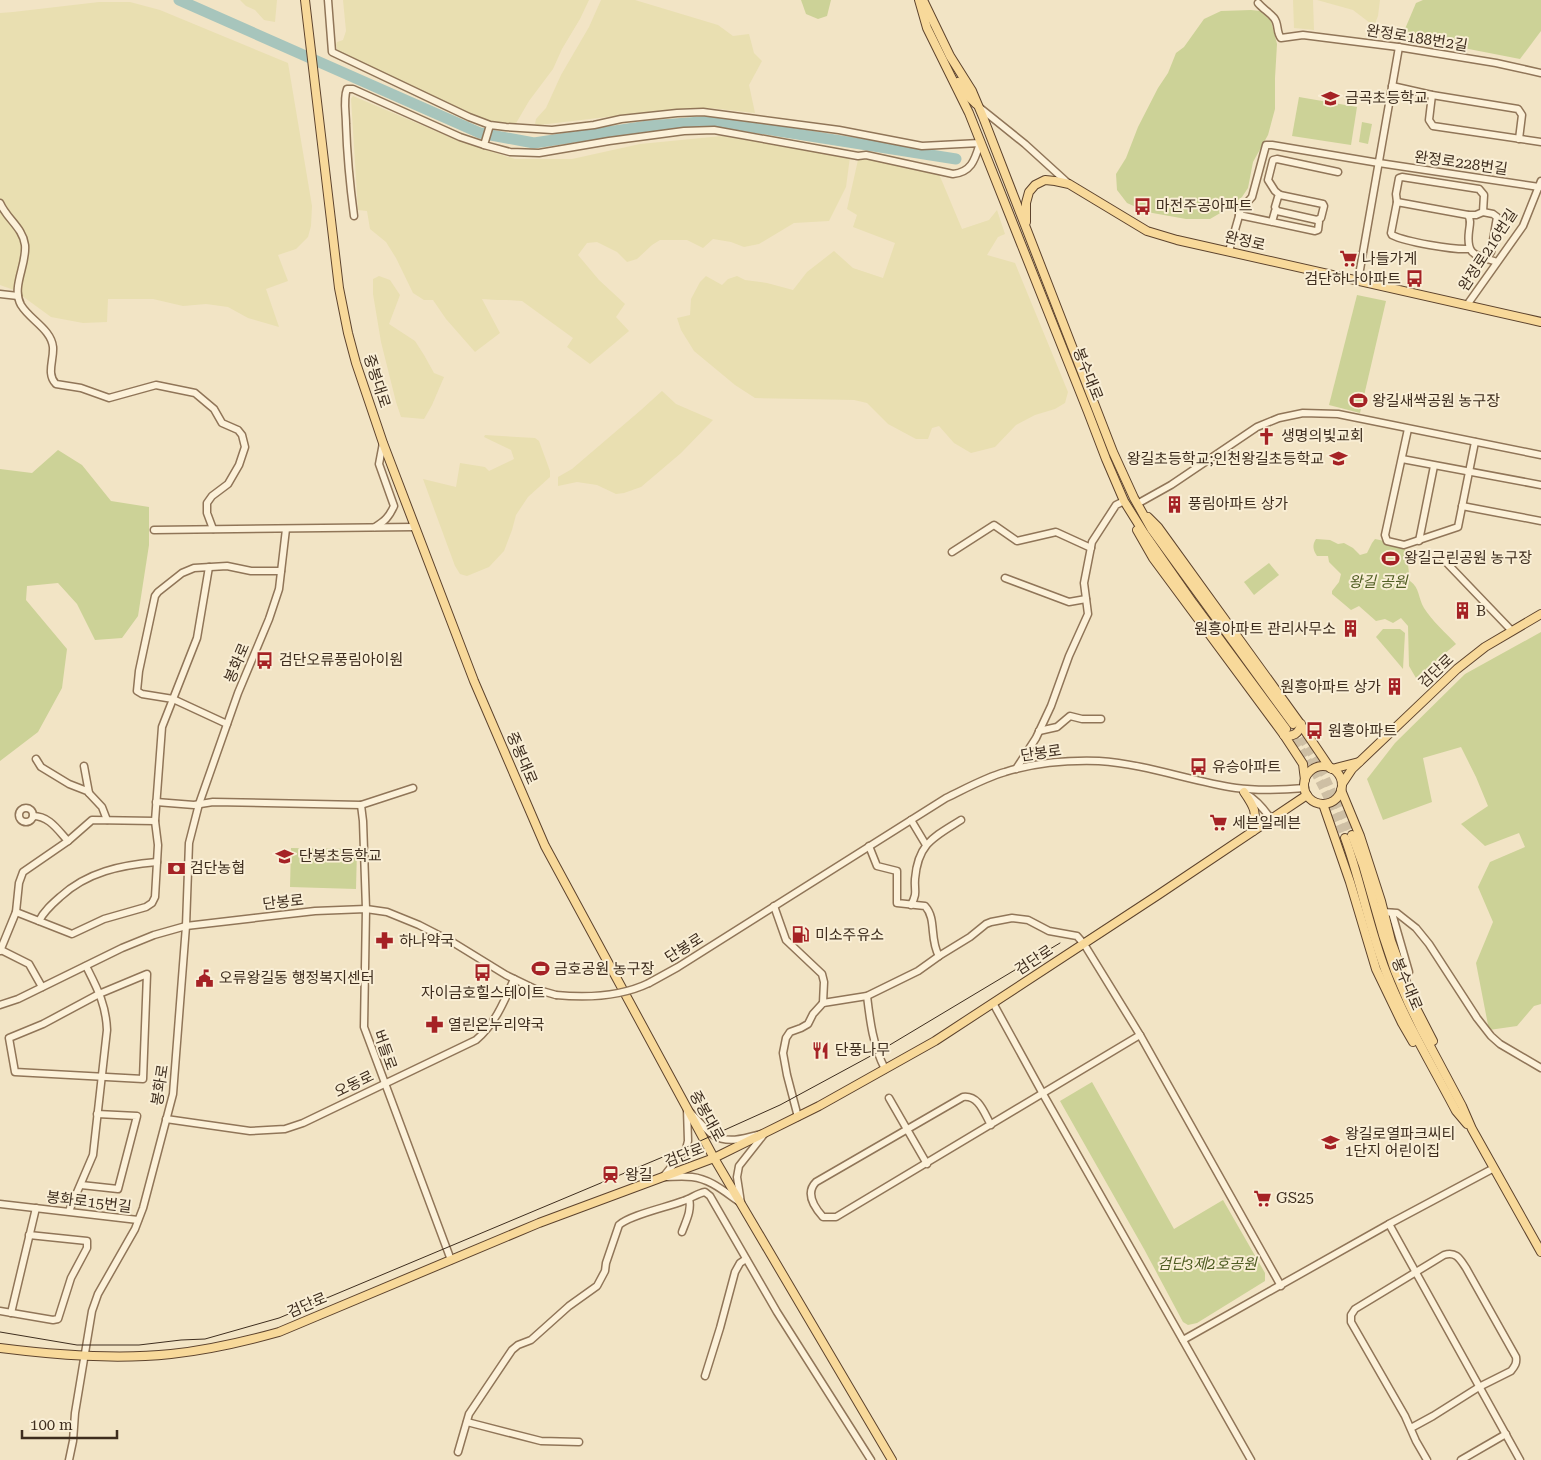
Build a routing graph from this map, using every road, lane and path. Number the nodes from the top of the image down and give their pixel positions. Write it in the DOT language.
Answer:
graph roads {
  1 [pos="305,0"];
  2 [pos="328,0"];
  3 [pos="918,0"];
  4 [pos="923,0"];
  5 [pos="1258,3"];
  6 [pos="1399,47"];
  7 [pos="948,70"];
  8 [pos="1541,72"];
  9 [pos="1392,86"];
  10 [pos="1432,95"];
  11 [pos="979,107"];
  12 [pos="490,125"];
  13 [pos="1519,139"];
  14 [pos="1541,142"];
  15 [pos="980,143"];
  16 [pos="484,145"];
  17 [pos="999,159"];
  18 [pos="987,161"];
  19 [pos="1380,163"];
  20 [pos="1338,172"];
  21 [pos="1478,178"];
  22 [pos="1069,184"];
  23 [pos="1540,184"];
  24 [pos="1479,189"];
  25 [pos="1280,195"];
  26 [pos="1398,202"];
  27 [pos="0,203"];
  28 [pos="1277,211"];
  29 [pos="1483,212"];
  30 [pos="1239,214"];
  31 [pos="1468,214"];
  32 [pos="354,216"];
  33 [pos="1317,220"];
  34 [pos="1272,222"];
  35 [pos="1026,229"];
  36 [pos="1469,249"];
  37 [pos="1229,252"];
  38 [pos="1486,258"];
  39 [pos="1497,262"];
  40 [pos="1358,281"];
  41 [pos="0,294"];
  42 [pos="18,296"];
  43 [pos="1468,305"];
  44 [pos="1541,322"];
  45 [pos="1408,429"];
  46 [pos="1475,442"];
  47 [pos="383,443"];
  48 [pos="1541,455"];
  49 [pos="1402,459"];
  50 [pos="1434,466"];
  51 [pos="1469,472"];
  52 [pos="1541,486"];
  53 [pos="1124,501"];
  54 [pos="1138,506"];
  55 [pos="1462,506"];
  56 [pos="1541,521"];
  57 [pos="415,527"];
  58 [pos="286,528"];
  59 [pos="374,528"];
  60 [pos="213,529"];
  61 [pos="154,530"];
  62 [pos="1419,540"];
  63 [pos="1091,548"];
  64 [pos="952,552"];
  65 [pos="1443,559"];
  66 [pos="209,567"];
  67 [pos="281,571"];
  68 [pos="1005,578"];
  69 [pos="1086,599"];
  70 [pos="1541,614"];
  71 [pos="1512,631"];
  72 [pos="173,699"];
  73 [pos="1102,719"];
  74 [pos="227,724"];
  75 [pos="1291,728"];
  76 [pos="1039,731"];
  77 [pos="36,759"];
  78 [pos="1361,761"];
  79 [pos="84,766"];
  80 [pos="1331,768"];
  81 [pos="1016,769"];
  82 [pos="1342,787"];
  83 [pos="413,788"];
  84 [pos="1306,788"];
  85 [pos="1240,790"];
  86 [pos="89,793"];
  87 [pos="156,802"];
  88 [pos="200,804"];
  89 [pos="1323,804"];
  90 [pos="361,805"];
  91 [pos="33,816"];
  92 [pos="1271,819"];
  93 [pos="107,820"];
  94 [pos="911,820"];
  95 [pos="961,820"];
  96 [pos="155,821"];
  97 [pos="1253,831"];
  98 [pos="1352,836"];
  99 [pos="68,841"];
  100 [pos="1337,843"];
  101 [pos="926,845"];
  102 [pos="869,846"];
  103 [pos="157,862"];
  104 [pos="911,905"];
  105 [pos="774,906"];
  106 [pos="366,908"];
  107 [pos="16,912"];
  108 [pos="1388,912"];
  109 [pos="39,921"];
  110 [pos="186,926"];
  111 [pos="1084,944"];
  112 [pos="0,950"];
  113 [pos="939,956"];
  114 [pos="86,966"];
  115 [pos="1409,972"];
  116 [pos="514,979"];
  117 [pos="42,987"];
  118 [pos="99,994"];
  119 [pos="867,996"];
  120 [pos="823,1003"];
  121 [pos="993,1003"];
  122 [pos="0,1005"];
  123 [pos="1140,1035"];
  124 [pos="1541,1068"];
  125 [pos="885,1069"];
  126 [pos="102,1078"];
  127 [pos="1445,1082"];
  128 [pos="384,1083"];
  129 [pos="1043,1094"];
  130 [pos="889,1098"];
  131 [pos="687,1109"];
  132 [pos="98,1114"];
  133 [pos="798,1117"];
  134 [pos="166,1119"];
  135 [pos="991,1125"];
  136 [pos="907,1130"];
  137 [pos="765,1133"];
  138 [pos="714,1158"];
  139 [pos="926,1164"];
  140 [pos="1494,1168"];
  141 [pos="663,1177"];
  142 [pos="81,1185"];
  143 [pos="689,1199"];
  144 [pos="741,1203"];
  145 [pos="0,1204"];
  146 [pos="36,1208"];
  147 [pos="69,1211"];
  148 [pos="138,1220"];
  149 [pos="1389,1224"];
  150 [pos="682,1232"];
  151 [pos="29,1235"];
  152 [pos="1541,1252"];
  153 [pos="746,1259"];
  154 [pos="451,1260"];
  155 [pos="1416,1273"];
  156 [pos="1281,1286"];
  157 [pos="0,1311"];
  158 [pos="11,1313"];
  159 [pos="1183,1340"];
  160 [pos="0,1348"];
  161 [pos="85,1355"];
  162 [pos="705,1376"];
  163 [pos="1479,1387"];
  164 [pos="467,1422"];
  165 [pos="1411,1428"];
  166 [pos="1506,1434"];
  167 [pos="579,1442"];
  168 [pos="458,1452"];
  169 [pos="69,1460"];
  170 [pos="871,1460"];
  171 [pos="892,1460"];
  172 [pos="1251,1460"];
  173 [pos="1427,1460"];
  174 [pos="1461,1460"];
  175 [pos="1520,1460"];
  1 -- 47 [label="main road, 중봉대로"];
  2 -- 12 [label="street"];
  3 -- 7 [label="main road, 봉수대로"];
  4 -- 11 [label="main road, 봉수대로"];
  5 -- 6 [label="street, 완정로188번2길"];
  6 -- 8 [label="street, 완정로188번2길"];
  6 -- 9 [label="street"];
  7 -- 11 [label="main road"];
  7 -- 15 [label="main road, 봉수대로"];
  9 -- 10 [label="street"];
  9 -- 19 [label="street"];
  10 -- 13 [label="street"];
  10 -- 13 [label="street"];
  11 -- 17 [label="main road, 봉수대로"];
  11 -- 22 [label="street, 완정로"];
  12 -- 15 [label="street"];
  12 -- 16 [label="street"];
  13 -- 14 [label="street"];
  15 -- 16 [label="street"];
  15 -- 18 [label="main road, 봉수대로"];
  16 -- 32 [label="street"];
  17 -- 18 [label="main road"];
  17 -- 35 [label="main road, 봉수대로"];
  18 -- 53 [label="main road, 봉수대로"];
  19 -- 21 [label="street, 완정로228번길"];
  19 -- 30 [label="street, 완정로228번길"];
  19 -- 40 [label="street"];
  20 -- 25 [label="street"];
  21 -- 23 [label="street, 완정로228번길"];
  21 -- 24 [label="street"];
  22 -- 35 [label="main road"];
  22 -- 37 [label="main road, 완정로"];
  23 -- 39 [label="street, 완정로216번길"];
  24 -- 26 [label="street"];
  24 -- 29 [label="street"];
  25 -- 28 [label="street"];
  25 -- 33 [label="street"];
  26 -- 31 [label="street"];
  26 -- 36 [label="street"];
  27 -- 42 [label="street"];
  28 -- 33 [label="street"];
  28 -- 34 [label="street"];
  29 -- 31 [label="street"];
  29 -- 38 [label="street"];
  30 -- 34 [label="street"];
  30 -- 37 [label="street"];
  31 -- 36 [label="street"];
  33 -- 34 [label="street"];
  35 -- 54 [label="main road, 봉수대로"];
  36 -- 38 [label="street"];
  37 -- 40 [label="main road, 완정로"];
  38 -- 39 [label="street"];
  39 -- 43 [label="street, 완정로216번길"];
  40 -- 43 [label="main road, 완정로"];
  41 -- 42 [label="street"];
  42 -- 60 [label="street"];
  43 -- 44 [label="main road, 완정로"];
  45 -- 46 [label="street"];
  45 -- 49 [label="street"];
  45 -- 54 [label="street"];
  46 -- 48 [label="street"];
  46 -- 51 [label="street"];
  47 -- 57 [label="main road, 중봉대로"];
  47 -- 59 [label="street"];
  49 -- 50 [label="street"];
  49 -- 62 [label="street"];
  50 -- 51 [label="street"];
  50 -- 62 [label="street"];
  51 -- 52 [label="street"];
  51 -- 55 [label="street"];
  53 -- 63 [label="street"];
  53 -- 75 [label="main road, 봉수대로"];
  54 -- 75 [label="main road"];
  55 -- 56 [label="street"];
  55 -- 62 [label="street"];
  57 -- 59 [label="street"];
  57 -- 131 [label="main road, 중봉대로"];
  58 -- 59 [label="street"];
  58 -- 60 [label="street"];
  58 -- 67 [label="street, 봉화로"];
  60 -- 61 [label="street"];
  63 -- 64 [label="street"];
  63 -- 69 [label="street"];
  65 -- 71 [label="street"];
  66 -- 67 [label="street"];
  66 -- 72 [label="street"];
  66 -- 72 [label="street"];
  67 -- 74 [label="street, 봉화로"];
  68 -- 69 [label="street"];
  69 -- 76 [label="street"];
  70 -- 71 [label="main road, 검단로"];
  71 -- 78 [label="main road, 검단로"];
  72 -- 74 [label="street"];
  72 -- 87 [label="street"];
  73 -- 76 [label="street"];
  74 -- 88 [label="street, 봉화로"];
  75 -- 80 [label="main road"];
  75 -- 84 [label="main road"];
  76 -- 81 [label="street"];
  77 -- 86 [label="street"];
  78 -- 80 [label="main road, 검단로"];
  78 -- 82 [label="main road, 검단로"];
  79 -- 86 [label="street"];
  80 -- 82 [label="main road"];
  80 -- 84 [label="main road"];
  81 -- 85 [label="street, 단봉로"];
  81 -- 94 [label="street, 단봉로"];
  82 -- 89 [label="main road"];
  82 -- 98 [label="main road"];
  83 -- 90 [label="street"];
  84 -- 85 [label="street, 단봉로"];
  84 -- 89 [label="main road"];
  84 -- 92 [label="main road, 검단로"];
  85 -- 92 [label="street, 단봉로"];
  85 -- 97 [label="main road"];
  86 -- 93 [label="street"];
  87 -- 88 [label="street"];
  87 -- 96 [label="street"];
  88 -- 90 [label="street"];
  88 -- 110 [label="street, 봉화로"];
  89 -- 100 [label="main road"];
  90 -- 106 [label="street, 버들로"];
  91 -- 99 [label="street"];
  92 -- 97 [label="main road, 검단로"];
  93 -- 96 [label="street"];
  93 -- 99 [label="street"];
  94 -- 101 [label="street"];
  94 -- 102 [label="street, 단봉로"];
  95 -- 101 [label="street"];
  96 -- 103 [label="street"];
  97 -- 111 [label="main road, 검단로"];
  98 -- 100 [label="main road"];
  98 -- 108 [label="main road"];
  98 -- 127 [label="main road, 봉수대로"];
  99 -- 107 [label="street"];
  100 -- 127 [label="main road"];
  101 -- 104 [label="street"];
  102 -- 104 [label="street"];
  102 -- 105 [label="street, 단봉로"];
  103 -- 109 [label="street"];
  103 -- 109 [label="street"];
  104 -- 113 [label="street"];
  105 -- 116 [label="street, 단봉로, bridge"];
  105 -- 120 [label="street"];
  106 -- 110 [label="street, 단봉로"];
  106 -- 116 [label="street, 단봉로"];
  106 -- 128 [label="street, 버들로"];
  107 -- 109 [label="street"];
  107 -- 112 [label="street"];
  108 -- 115 [label="street"];
  108 -- 124 [label="street"];
  108 -- 127 [label="main road"];
  110 -- 114 [label="street, 단봉로"];
  110 -- 134 [label="street, 봉화로"];
  111 -- 113 [label="street"];
  111 -- 121 [label="main road, 검단로"];
  111 -- 123 [label="street"];
  112 -- 117 [label="street"];
  113 -- 119 [label="street"];
  114 -- 117 [label="street, 단봉로"];
  114 -- 118 [label="street"];
  116 -- 128 [label="street, 오동로"];
  117 -- 122 [label="street, 단봉로"];
  118 -- 126 [label="street"];
  118 -- 126 [label="street"];
  118 -- 126 [label="street"];
  119 -- 120 [label="street"];
  119 -- 125 [label="street"];
  120 -- 133 [label="street"];
  121 -- 125 [label="main road, 검단로"];
  121 -- 129 [label="street"];
  123 -- 129 [label="street"];
  123 -- 156 [label="street"];
  125 -- 133 [label="main road, 검단로"];
  126 -- 132 [label="street"];
  127 -- 140 [label="main road, 봉수대로"];
  128 -- 134 [label="street, 오동로"];
  128 -- 154 [label="street, 버들로"];
  129 -- 135 [label="street"];
  129 -- 159 [label="street"];
  130 -- 136 [label="street"];
  131 -- 137 [label="street"];
  131 -- 138 [label="main road, 중봉대로"];
  131 -- 141 [label="street"];
  132 -- 142 [label="street"];
  132 -- 142 [label="street"];
  133 -- 137 [label="main road, 검단로"];
  134 -- 148 [label="street, 봉화로"];
  135 -- 136 [label="street"];
  135 -- 139 [label="street"];
  136 -- 139 [label="street"];
  136 -- 139 [label="street"];
  137 -- 138 [label="main road, 검단로"];
  137 -- 144 [label="street"];
  138 -- 141 [label="main road, 검단로"];
  138 -- 144 [label="main road, 중봉대로"];
  140 -- 149 [label="street"];
  140 -- 152 [label="main road, 봉수대로"];
  141 -- 144 [label="street"];
  141 -- 154 [label="main road, 검단로"];
  142 -- 147 [label="street"];
  143 -- 150 [label="street"];
  143 -- 153 [label="street"];
  143 -- 164 [label="street"];
  144 -- 171 [label="main road, 중봉대로"];
  145 -- 146 [label="street, 봉화로15번길"];
  146 -- 147 [label="street, 봉화로15번길"];
  146 -- 151 [label="street, 봉화로15번길"];
  147 -- 148 [label="street, 봉화로15번길"];
  148 -- 161 [label="street, 봉화로"];
  149 -- 155 [label="street"];
  149 -- 156 [label="street"];
  151 -- 158 [label="street, 봉화로15번길"];
  151 -- 158 [label="street"];
  153 -- 162 [label="street"];
  153 -- 170 [label="street"];
  154 -- 161 [label="main road, 검단로"];
  155 -- 163 [label="street"];
  155 -- 163 [label="street"];
  155 -- 165 [label="street"];
  156 -- 159 [label="street"];
  157 -- 158 [label="street"];
  159 -- 172 [label="street"];
  160 -- 161 [label="main road, 검단로"];
  161 -- 169 [label="street, 봉화로"];
  163 -- 165 [label="street"];
  163 -- 166 [label="street"];
  164 -- 167 [label="street"];
  164 -- 168 [label="street"];
  165 -- 173 [label="street"];
  166 -- 174 [label="street"];
  166 -- 175 [label="street"];
}
